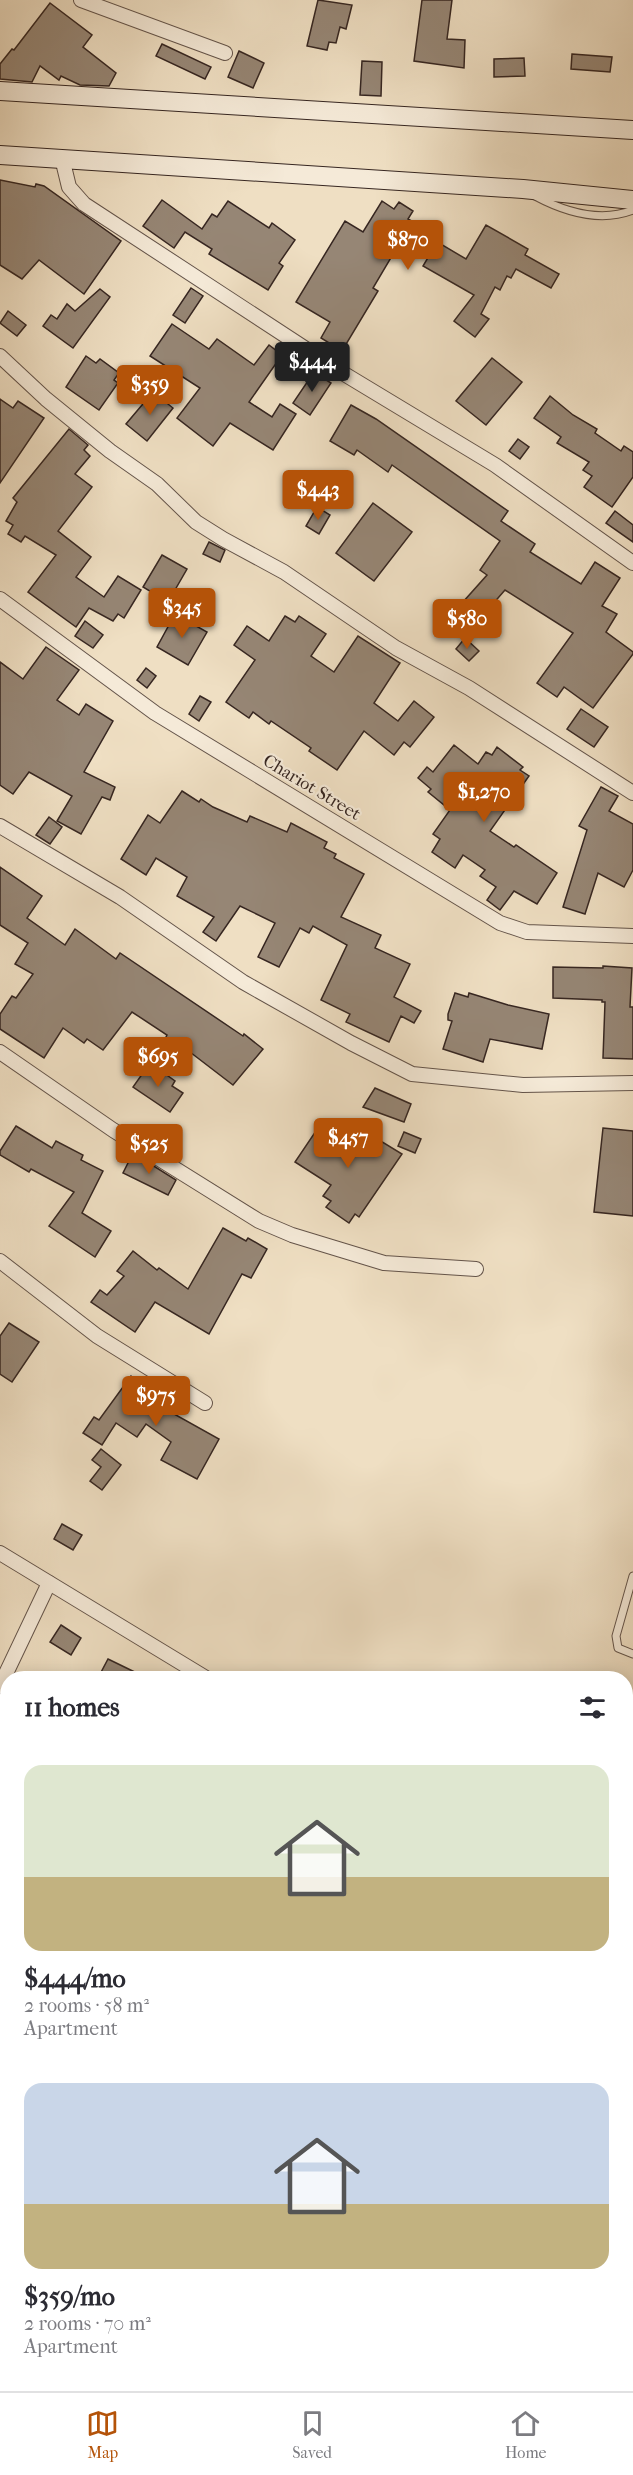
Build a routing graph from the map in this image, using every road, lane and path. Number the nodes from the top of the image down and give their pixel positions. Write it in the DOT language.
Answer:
graph roads {
  1 [pos="81,0"];
  2 [pos="225,52"];
  3 [pos="0,91"];
  4 [pos="633,122"];
  5 [pos="608,129"];
  6 [pos="633,130"];
  7 [pos="0,155"];
  8 [pos="62,158"];
  9 [pos="523,189"];
  10 [pos="633,200"];
  11 [pos="633,210"];
  12 [pos="0,356"];
  13 [pos="633,563"];
  14 [pos="0,599"];
  15 [pos="633,793"];
  16 [pos="0,826"];
  17 [pos="633,936"];
  18 [pos="0,1052"];
  19 [pos="633,1083"];
  20 [pos="0,1261"];
  21 [pos="476,1269"];
  22 [pos="205,1403"];
  23 [pos="0,1553"];
  24 [pos="633,1579"];
  25 [pos="49,1583"];
  26 [pos="633,1654"];
  27 [pos="7,1671"];
  28 [pos="194,1671"];
  1 -- 2 [label="street"];
  3 -- 5 [label="street"];
  4 -- 5 [label="lane"];
  5 -- 6 [label="street"];
  7 -- 8 [label="street"];
  8 -- 9 [label="street"];
  8 -- 13 [label="street"];
  9 -- 10 [label="street"];
  9 -- 11 [label="lane"];
  12 -- 15 [label="street"];
  14 -- 17 [label="street, Chariot Street"];
  16 -- 19 [label="street"];
  18 -- 21 [label="street"];
  20 -- 22 [label="street"];
  23 -- 25 [label="street"];
  24 -- 26 [label="lane"];
  25 -- 27 [label="street"];
  25 -- 28 [label="street"];
}
